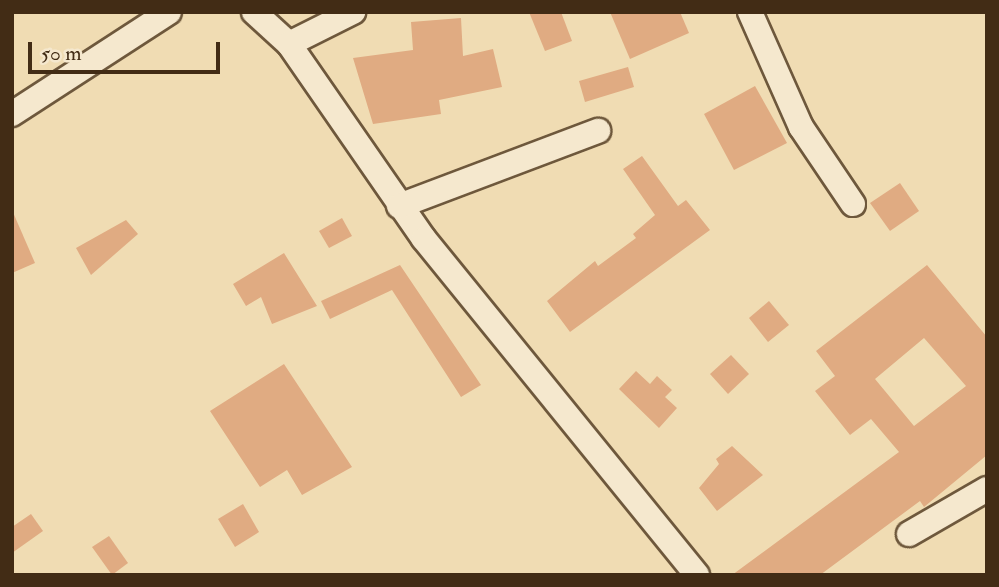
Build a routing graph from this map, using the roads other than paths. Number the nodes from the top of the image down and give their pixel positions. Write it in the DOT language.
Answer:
graph roads {
  1 [pos="169,12"];
  2 [pos="254,12"];
  3 [pos="353,12"];
  4 [pos="750,12"];
  5 [pos="289,44"];
  6 [pos="12,114"];
  7 [pos="598,131"];
  8 [pos="853,204"];
  9 [pos="399,206"];
  10 [pos="987,489"];
  11 [pos="909,534"];
  12 [pos="697,575"];
  1 -- 6 [label="street"];
  2 -- 5 [label="street"];
  3 -- 5 [label="street"];
  4 -- 8 [label="street"];
  5 -- 9 [label="street"];
  7 -- 9 [label="street"];
  9 -- 12 [label="street"];
  10 -- 11 [label="street"];
}
